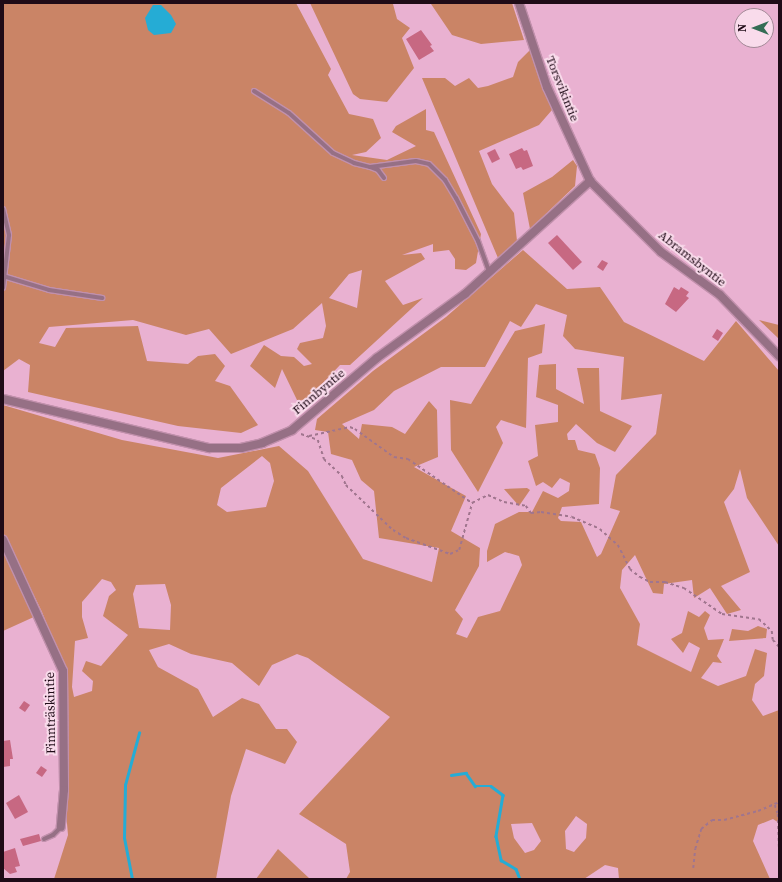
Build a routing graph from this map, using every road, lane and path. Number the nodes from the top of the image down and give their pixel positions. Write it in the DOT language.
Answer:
graph roads {
  1 [pos="519,3"];
  2 [pos="254,91"];
  3 [pos="370,167"];
  4 [pos="384,178"];
  5 [pos="590,181"];
  6 [pos="3,209"];
  7 [pos="489,273"];
  8 [pos="5,276"];
  9 [pos="3,288"];
  10 [pos="102,298"];
  11 [pos="779,356"];
  12 [pos="3,399"];
  13 [pos="292,430"];
  14 [pos="307,436"];
  15 [pos="472,503"];
  16 [pos="3,540"];
  17 [pos="779,647"];
  18 [pos="779,802"];
  19 [pos="774,805"];
  20 [pos="61,827"];
  21 [pos="44,839"];
  22 [pos="779,847"];
  23 [pos="693,868"];
  1 -- 5 [label="street, Torsvikintie"];
  2 -- 3 [label="lane"];
  3 -- 4 [label="lane"];
  3 -- 7 [label="lane"];
  5 -- 7 [label="street, Finnbyntie"];
  5 -- 11 [label="street, Abramsbyntie"];
  6 -- 8 [label="lane"];
  7 -- 13 [label="street, Finnbyntie"];
  8 -- 9 [label="lane"];
  8 -- 10 [label="lane"];
  12 -- 13 [label="street, Finnbyntie"];
  13 -- 14 [label="path"];
  14 -- 15 [label="path"];
  14 -- 15 [label="path"];
  15 -- 17 [label="path"];
  16 -- 20 [label="street, Finnträskintie"];
  18 -- 19 [label="path"];
  19 -- 22 [label="path"];
  19 -- 23 [label="path"];
  20 -- 21 [label="lane"];
}
